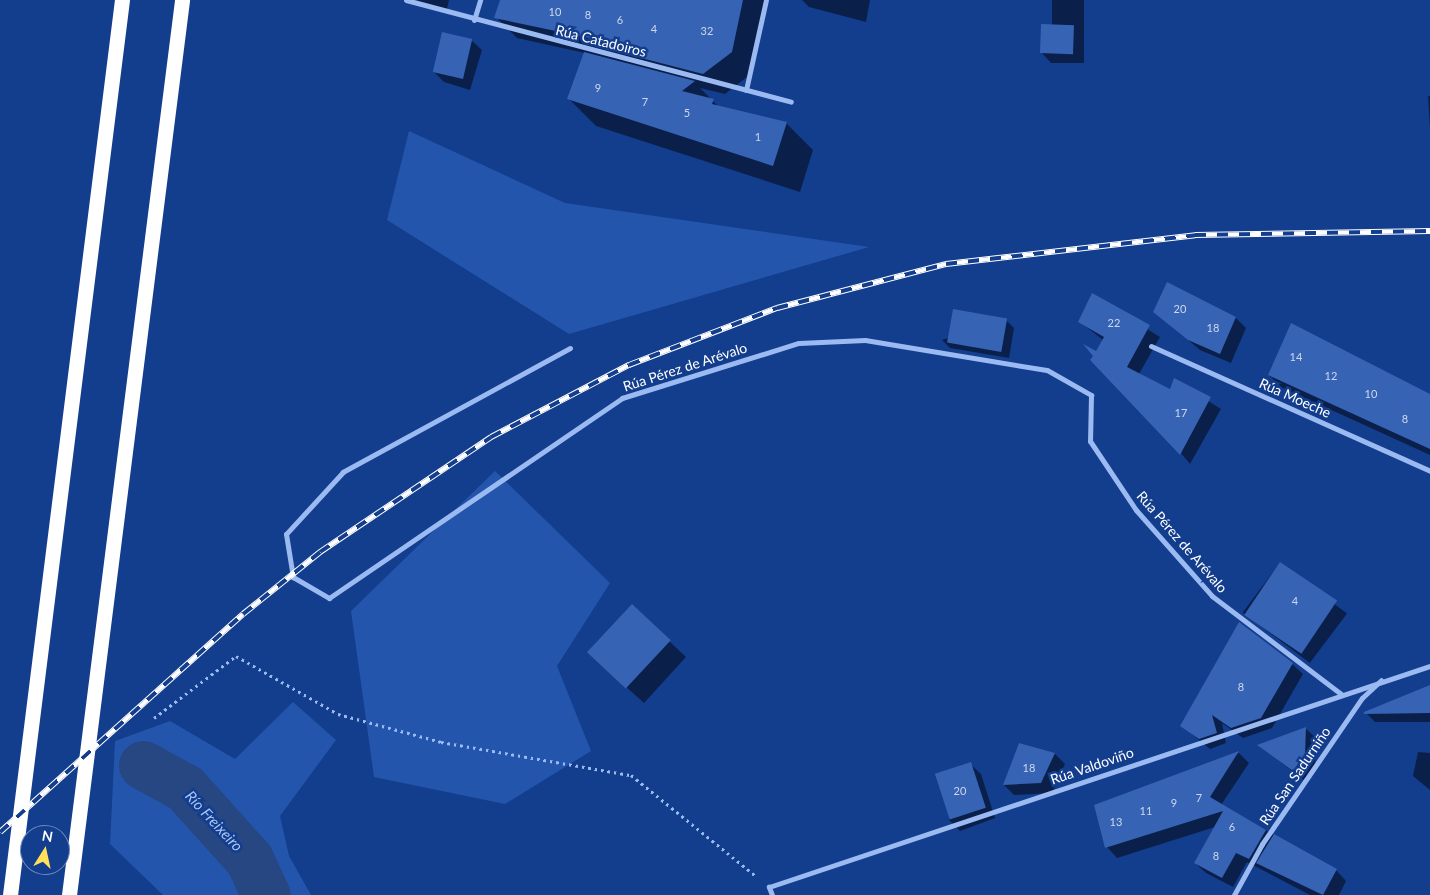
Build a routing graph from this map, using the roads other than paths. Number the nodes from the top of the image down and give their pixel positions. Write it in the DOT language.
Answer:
graph roads {
  1 [pos="122,0"];
  2 [pos="182,0"];
  3 [pos="406,0"];
  4 [pos="480,0"];
  5 [pos="766,0"];
  6 [pos="474,20"];
  7 [pos="746,90"];
  8 [pos="790,102"];
  9 [pos="1151,346"];
  10 [pos="570,348"];
  11 [pos="1430,471"];
  12 [pos="1430,666"];
  13 [pos="1384,678"];
  14 [pos="1341,694"];
  15 [pos="10,895"];
  16 [pos="69,895"];
  17 [pos="772,895"];
  18 [pos="1234,895"];
  1 -- 15 [label="highway"];
  2 -- 16 [label="highway"];
  3 -- 6 [label="street, Rúa Catadoiros"];
  4 -- 6 [label="street"];
  5 -- 7 [label="street"];
  6 -- 7 [label="street, Rúa Catadoiros"];
  7 -- 8 [label="street, Rúa Catadoiros"];
  9 -- 11 [label="street, Rúa Moeche"];
  10 -- 14 [label="street, Rúa Pérez de Arévalo"];
  12 -- 13 [label="street, Rúa Valdoviño"];
  13 -- 14 [label="street, Rúa Valdoviño"];
  13 -- 18 [label="street, Rúa San Sadurniño"];
  14 -- 17 [label="street, Rúa Valdoviño"];
}
